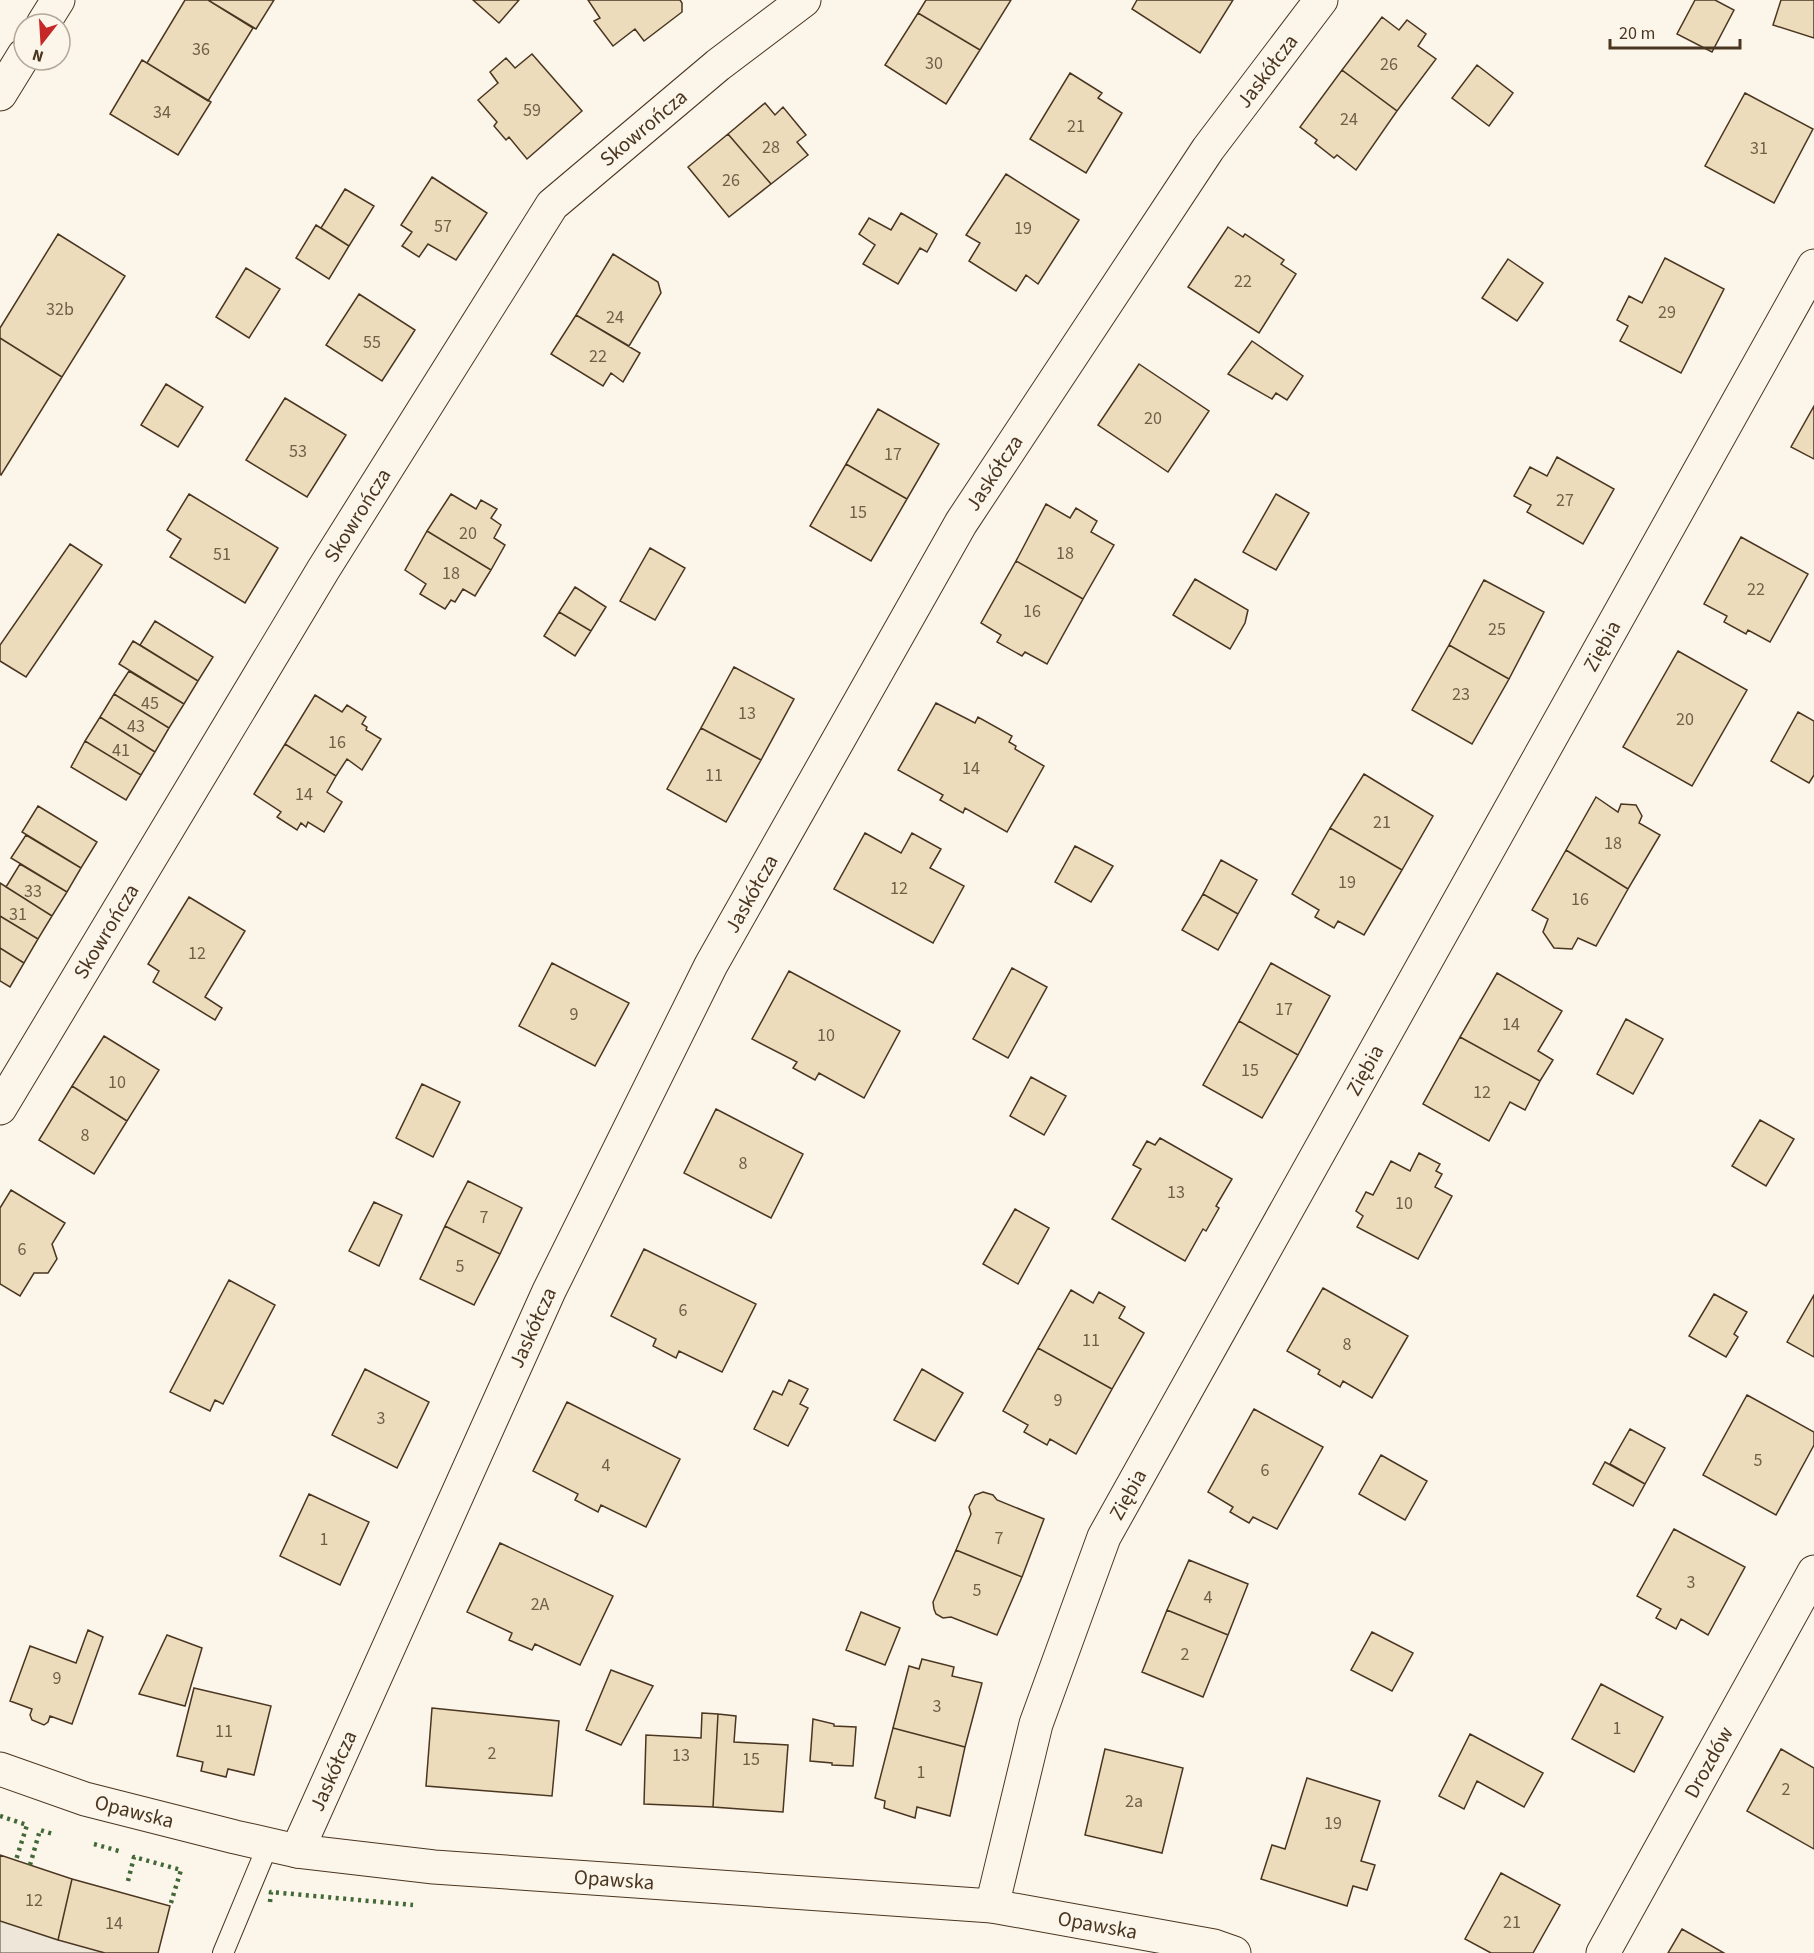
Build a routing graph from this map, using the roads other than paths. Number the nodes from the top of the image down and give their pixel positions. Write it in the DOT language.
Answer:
graph roads {
  1 [pos="804,0"];
  2 [pos="1322,0"];
  3 [pos="14,72"];
  4 [pos="0,94"];
  5 [pos="1814,267"];
  6 [pos="0,1108"];
  7 [pos="1814,1572"];
  8 [pos="0,1769"];
  9 [pos="282,1848"];
  10 [pos="992,1906"];
  11 [pos="223,1953"];
  12 [pos="1234,1953"];
  13 [pos="1603,1953"];
  1 -- 6 [label="street, Skowrończa"];
  2 -- 9 [label="street, Jaskółcza"];
  3 -- 4 [label="street"];
  5 -- 10 [label="street, Ziębia"];
  7 -- 13 [label="street, Drozdów"];
  8 -- 9 [label="street, Opawska"];
  9 -- 10 [label="street, Opawska"];
  9 -- 11 [label="lane"];
  10 -- 12 [label="street, Opawska"];
}
